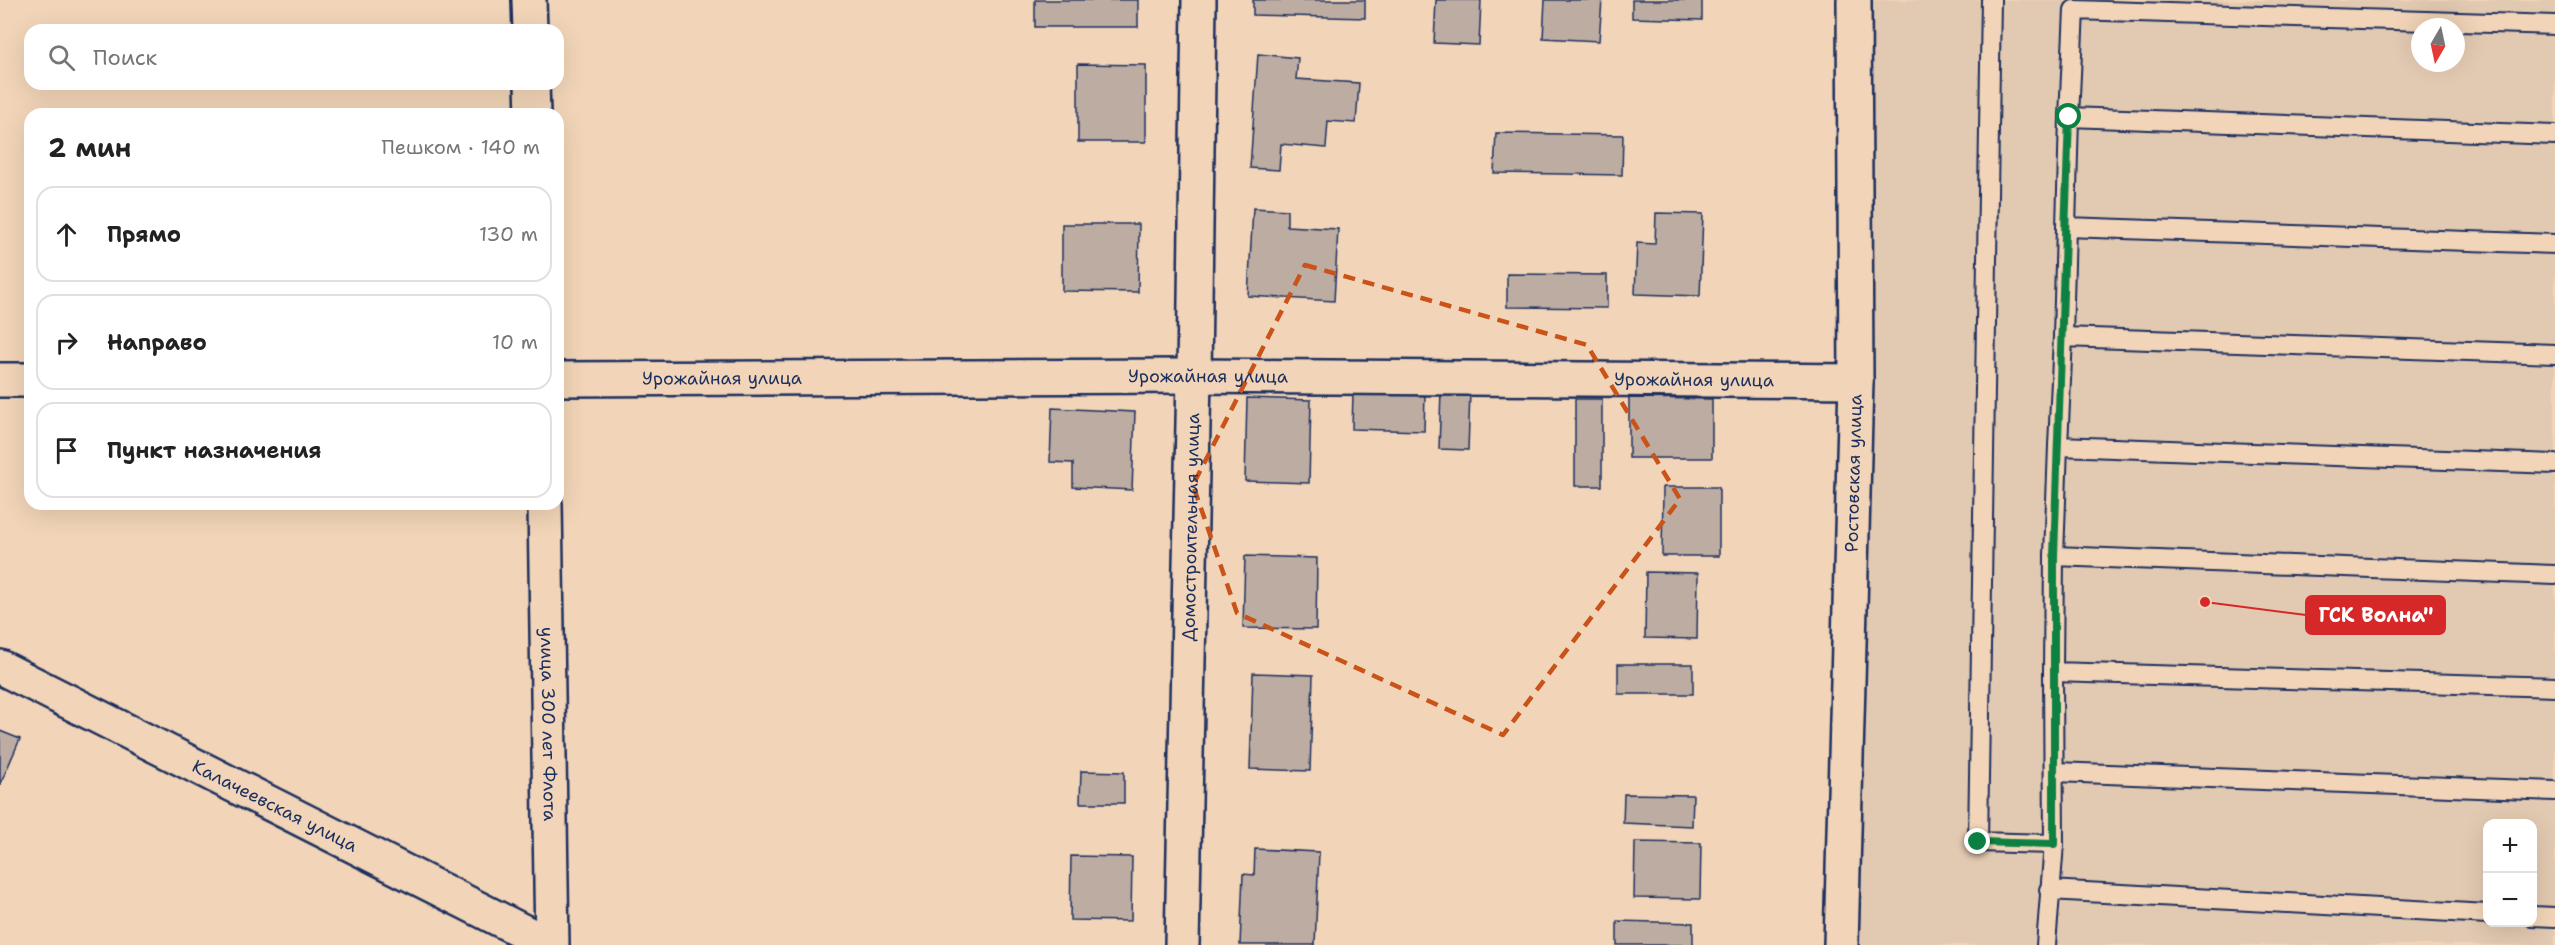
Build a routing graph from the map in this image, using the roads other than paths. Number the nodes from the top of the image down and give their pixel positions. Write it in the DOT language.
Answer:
graph roads {
  1 [pos="529,0"];
  2 [pos="1199,0"];
  3 [pos="1854,0"];
  4 [pos="1991,0"];
  5 [pos="530,24"];
  6 [pos="2555,25"];
  7 [pos="532,90"];
  8 [pos="533,108"];
  9 [pos="2069,117"];
  10 [pos="2555,135"];
  11 [pos="2066,227"];
  12 [pos="2555,244"];
  13 [pos="2063,337"];
  14 [pos="2555,354"];
  15 [pos="1194,376"];
  16 [pos="564,379"];
  17 [pos="0,380"];
  18 [pos="24,380"];
  19 [pos="1856,381"];
  20 [pos="2058,446"];
  21 [pos="2555,464"];
  22 [pos="545,510"];
  23 [pos="2054,556"];
  24 [pos="2555,575"];
  25 [pos="0,667"];
  26 [pos="2053,672"];
  27 [pos="2555,687"];
  28 [pos="2055,772"];
  29 [pos="2555,791"];
  30 [pos="2054,844"];
  31 [pos="2049,890"];
  32 [pos="2483,914"];
  33 [pos="2537,916"];
  34 [pos="2555,917"];
  35 [pos="551,945"];
  36 [pos="1182,945"];
  37 [pos="1841,945"];
  38 [pos="2046,945"];
  1 -- 5 [label="street"];
  2 -- 15 [label="street, Домостроительная улица"];
  3 -- 19 [label="street, Ростовская улица"];
  4 -- 30 [label="lane"];
  6 -- 9 [label="lane"];
  7 -- 8 [label="street"];
  9 -- 10 [label="lane"];
  9 -- 11 [label="lane"];
  11 -- 12 [label="lane"];
  11 -- 13 [label="lane"];
  13 -- 14 [label="lane"];
  13 -- 20 [label="lane"];
  15 -- 16 [label="street, Урожайная улица"];
  15 -- 19 [label="street, Урожайная улица"];
  15 -- 36 [label="street, Домостроительная улица"];
  17 -- 18 [label="street"];
  19 -- 37 [label="street, Ростовская улица"];
  20 -- 21 [label="lane"];
  20 -- 23 [label="lane"];
  22 -- 35 [label="street, улица 300 лет Флота"];
  23 -- 24 [label="lane"];
  23 -- 26 [label="lane"];
  25 -- 35 [label="street, Калачеевская улица"];
  26 -- 27 [label="lane"];
  26 -- 28 [label="lane"];
  28 -- 29 [label="lane"];
  28 -- 30 [label="lane"];
  30 -- 31 [label="lane"];
  31 -- 32 [label="lane"];
  31 -- 38 [label="lane"];
  33 -- 34 [label="lane"];
}
